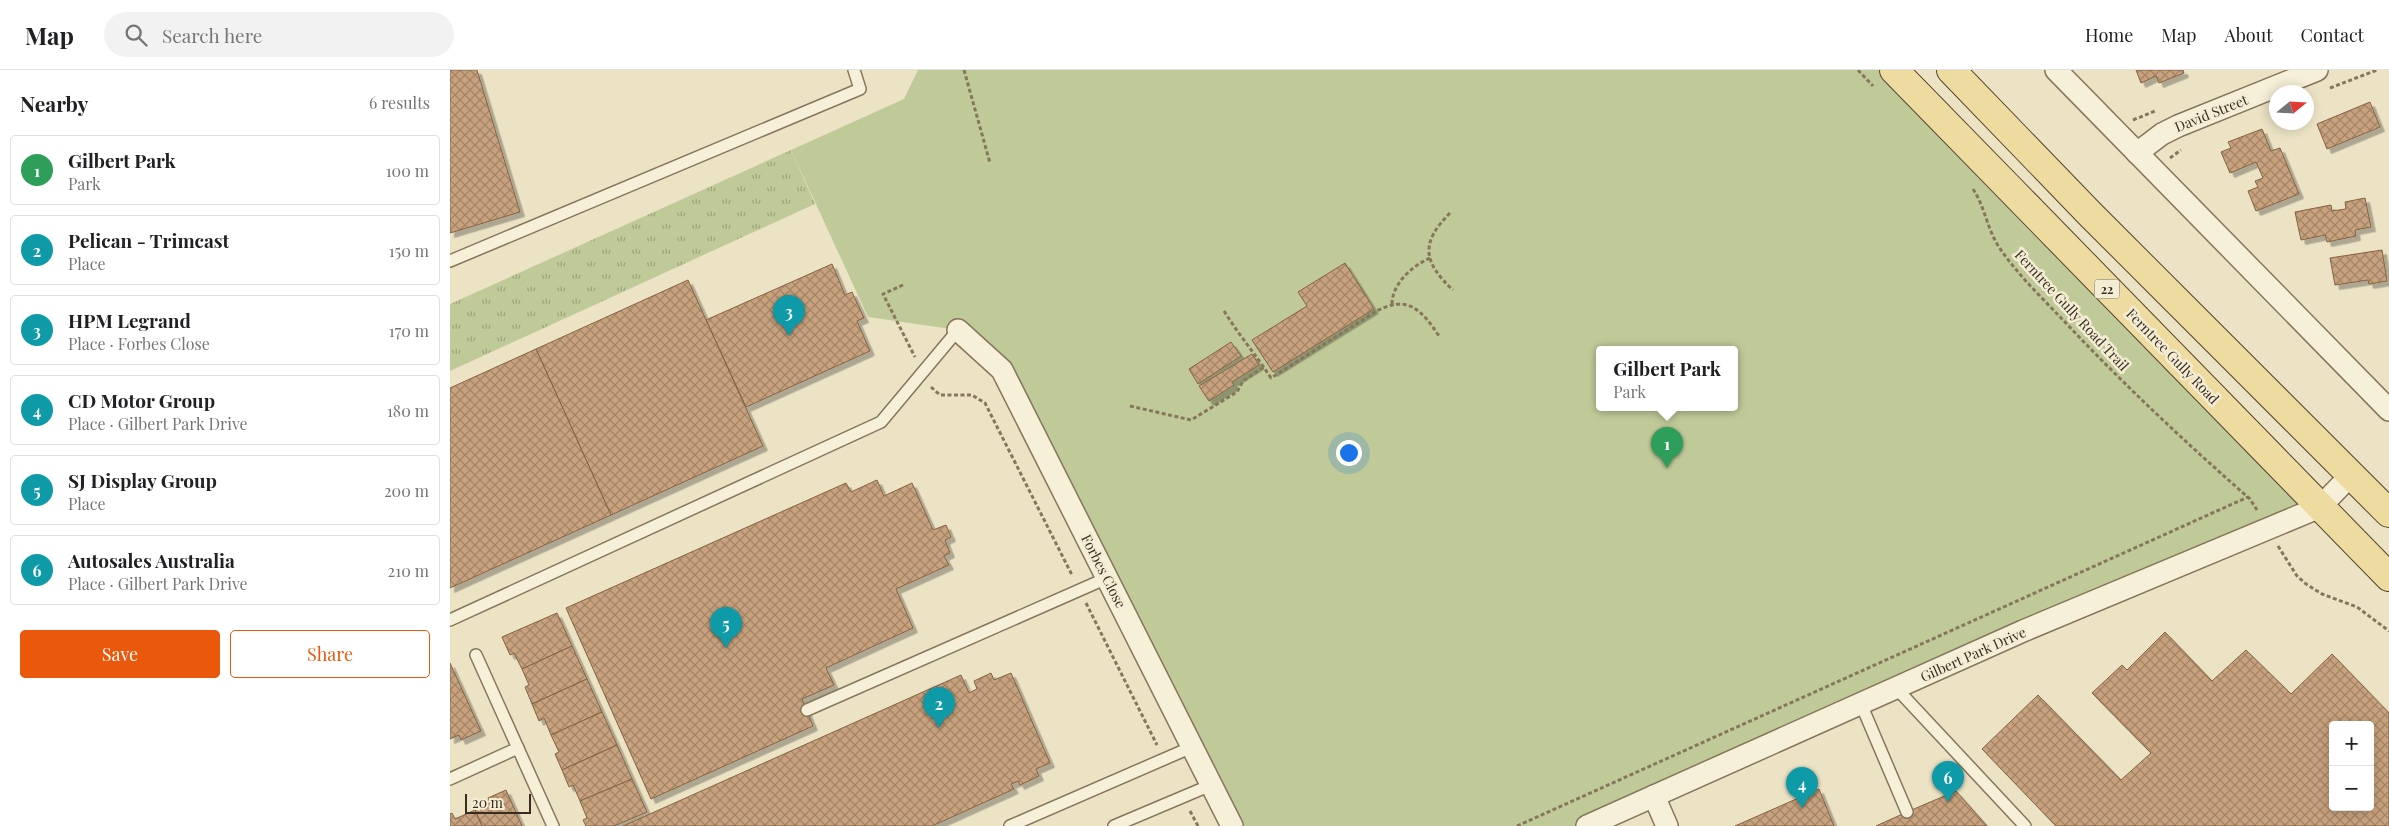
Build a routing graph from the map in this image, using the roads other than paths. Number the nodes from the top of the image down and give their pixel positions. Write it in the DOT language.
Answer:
graph roads {
  1 [pos="854,70"];
  2 [pos="1951,70"];
  3 [pos="2056,70"];
  4 [pos="2317,70"];
  5 [pos="1885,79"];
  6 [pos="2137,153"];
  7 [pos="450,261"];
  8 [pos="958,330"];
  9 [pos="2389,410"];
  10 [pos="2352,474"];
  11 [pos="2320,506"];
  12 [pos="2389,514"];
  13 [pos="2389,577"];
  14 [pos="1107,578"];
  15 [pos="450,620"];
  16 [pos="476,656"];
  17 [pos="1896,688"];
  18 [pos="1861,704"];
  19 [pos="806,710"];
  20 [pos="1192,747"];
  21 [pos="518,748"];
  22 [pos="450,779"];
  23 [pos="1211,785"];
  24 [pos="1654,796"];
  25 [pos="1907,812"];
  26 [pos="1229,825"];
  27 [pos="553,826"];
  28 [pos="1010,826"];
  29 [pos="1114,826"];
  30 [pos="1587,826"];
  31 [pos="1667,826"];
  32 [pos="2025,826"];
  1 -- 7 [label="lane"];
  2 -- 10 [label="main road"];
  3 -- 6 [label="street"];
  4 -- 6 [label="street, David Street"];
  5 -- 11 [label="main road, Ferntree Gully Road / 22"];
  6 -- 9 [label="street"];
  8 -- 14 [label="street, Forbes Close"];
  8 -- 15 [label="lane"];
  10 -- 11 [label="street, Gilbert Park Drive"];
  10 -- 12 [label="main road"];
  11 -- 13 [label="main road, Ferntree Gully Road / 22"];
  11 -- 17 [label="street, Gilbert Park Drive"];
  14 -- 19 [label="lane"];
  14 -- 20 [label="street, Forbes Close"];
  16 -- 21 [label="lane"];
  17 -- 18 [label="street, Gilbert Park Drive"];
  17 -- 32 [label="lane"];
  18 -- 24 [label="street, Gilbert Park Drive"];
  18 -- 25 [label="lane"];
  20 -- 23 [label="street, Forbes Close"];
  20 -- 28 [label="lane"];
  21 -- 22 [label="lane"];
  21 -- 27 [label="lane"];
  23 -- 26 [label="street, Forbes Close"];
  23 -- 29 [label="lane"];
  24 -- 30 [label="street, Gilbert Park Drive"];
  24 -- 31 [label="street"];
}
